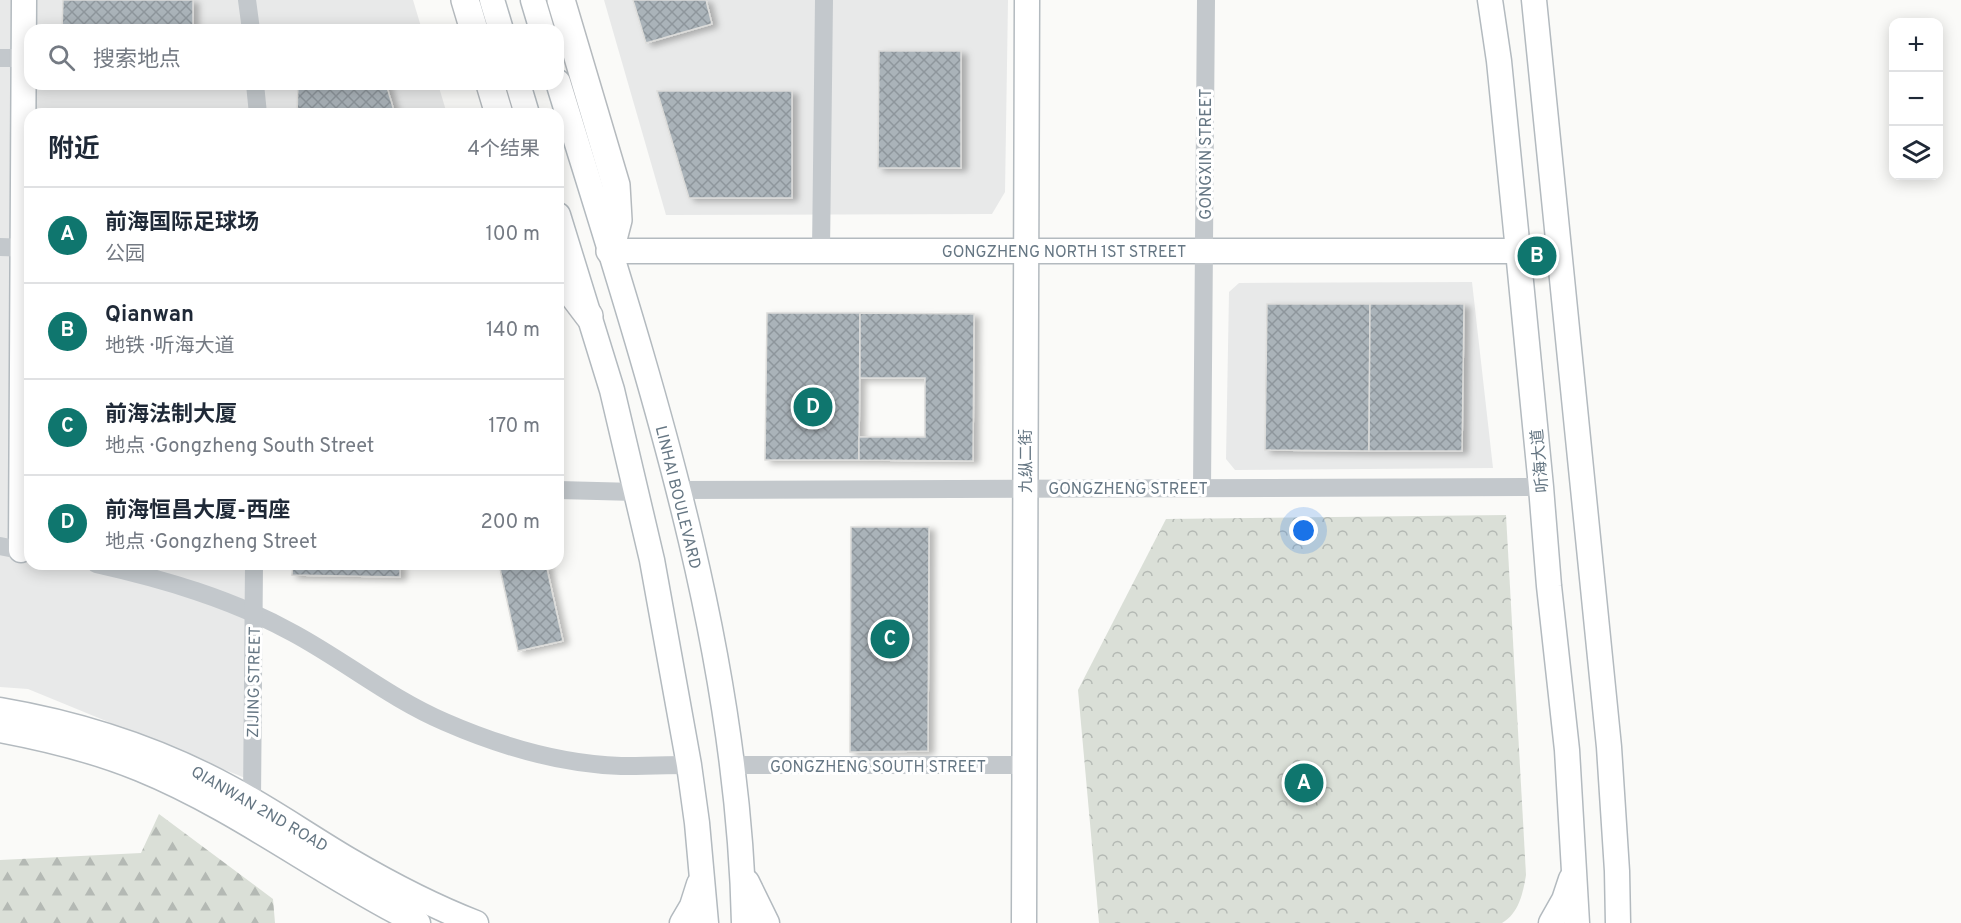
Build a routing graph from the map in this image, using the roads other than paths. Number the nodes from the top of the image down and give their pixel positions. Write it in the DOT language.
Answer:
graph roads {
  1 [pos="24,0"];
  2 [pos="247,0"];
  3 [pos="465,0"];
  4 [pos="492,0"];
  5 [pos="533,0"];
  6 [pos="561,0"];
  7 [pos="824,0"];
  8 [pos="1027,0"];
  9 [pos="1206,0"];
  10 [pos="1490,0"];
  11 [pos="1533,0"];
  12 [pos="249,24"];
  13 [pos="472,24"];
  14 [pos="499,24"];
  15 [pos="540,24"];
  16 [pos="12,58"];
  17 [pos="256,90"];
  18 [pos="492,90"];
  19 [pos="520,90"];
  20 [pos="560,90"];
  21 [pos="257,108"];
  22 [pos="497,108"];
  23 [pos="525,108"];
  24 [pos="564,235"];
  25 [pos="17,247"];
  26 [pos="821,250"];
  27 [pos="1026,250"];
  28 [pos="1518,250"];
  29 [pos="1204,251"];
  30 [pos="610,252"];
  31 [pos="564,283"];
  32 [pos="589,316"];
  33 [pos="1541,487"];
  34 [pos="1202,488"];
  35 [pos="1025,489"];
  36 [pos="564,490"];
  37 [pos="679,490"];
  38 [pos="636,492"];
  39 [pos="17,549"];
  40 [pos="119,570"];
  41 [pos="254,570"];
  42 [pos="254,614"];
  43 [pos="0,710"];
  44 [pos="0,730"];
  45 [pos="689,765"];
  46 [pos="732,765"];
  47 [pos="1024,765"];
  48 [pos="252,800"];
  49 [pos="1575,868"];
  50 [pos="742,871"];
  51 [pos="1617,871"];
  52 [pos="701,876"];
  53 [pos="418,923"];
  54 [pos="476,923"];
  55 [pos="682,923"];
  56 [pos="706,923"];
  57 [pos="744,923"];
  58 [pos="767,923"];
  59 [pos="1024,923"];
  60 [pos="1551,923"];
  61 [pos="1577,923"];
  62 [pos="1618,923"];
  63 [pos="1637,923"];
  1 -- 16 [label="main road"];
  2 -- 12 [label="street"];
  3 -- 13 [label="main road"];
  4 -- 14 [label="main road"];
  5 -- 15 [label="main road"];
  6 -- 30 [label="main road"];
  7 -- 26 [label="street"];
  8 -- 27 [label="main road, 九纵二街"];
  9 -- 29 [label="street, GONGXIN STREET"];
  10 -- 28 [label="main road, 听海大道"];
  11 -- 51 [label="main road"];
  16 -- 25 [label="main road"];
  17 -- 21 [label="street"];
  18 -- 22 [label="main road"];
  19 -- 23 [label="main road"];
  20 -- 30 [label="main road, LINHAI BOULEVARD"];
  24 -- 32 [label="main road"];
  25 -- 39 [label="main road"];
  26 -- 27 [label="main road, GONGZHENG NORTH 1ST STREET"];
  26 -- 30 [label="main road, GONGZHENG NORTH 1ST STREET"];
  27 -- 29 [label="main road, GONGZHENG NORTH 1ST STREET"];
  27 -- 35 [label="main road, 九纵二街"];
  28 -- 29 [label="main road, GONGZHENG NORTH 1ST STREET"];
  28 -- 33 [label="main road, 听海大道"];
  29 -- 34 [label="street, GONGXIN STREET"];
  30 -- 37 [label="main road, LINHAI BOULEVARD"];
  31 -- 32 [label="main road"];
  32 -- 38 [label="main road"];
  33 -- 34 [label="street, GONGZHENG STREET"];
  33 -- 49 [label="main road, 听海大道"];
  34 -- 35 [label="street, GONGZHENG STREET"];
  35 -- 37 [label="street, GONGZHENG STREET"];
  35 -- 47 [label="main road, 九纵二街"];
  36 -- 38 [label="street"];
  37 -- 46 [label="main road, LINHAI BOULEVARD"];
  38 -- 45 [label="main road"];
  40 -- 42 [label="street"];
  41 -- 42 [label="street, ZIJING STREET"];
  42 -- 45 [label="street"];
  42 -- 48 [label="street, ZIJING STREET"];
  43 -- 48 [label="main road, QIANWAN 2ND ROAD"];
  44 -- 53 [label="main road, QIANWAN 2ND ROAD"];
  45 -- 52 [label="main road"];
  46 -- 47 [label="street, GONGZHENG SOUTH STREET"];
  46 -- 50 [label="main road, LINHAI BOULEVARD"];
  47 -- 59 [label="main road, 九纵二街"];
  48 -- 54 [label="main road, QIANWAN 2ND ROAD"];
  49 -- 60 [label="main road"];
  49 -- 61 [label="main road, 听海大道"];
  50 -- 57 [label="main road, LINHAI BOULEVARD"];
  50 -- 58 [label="main road"];
  51 -- 62 [label="main road"];
  51 -- 63 [label="main road"];
  52 -- 55 [label="main road"];
  52 -- 56 [label="main road"];
}
